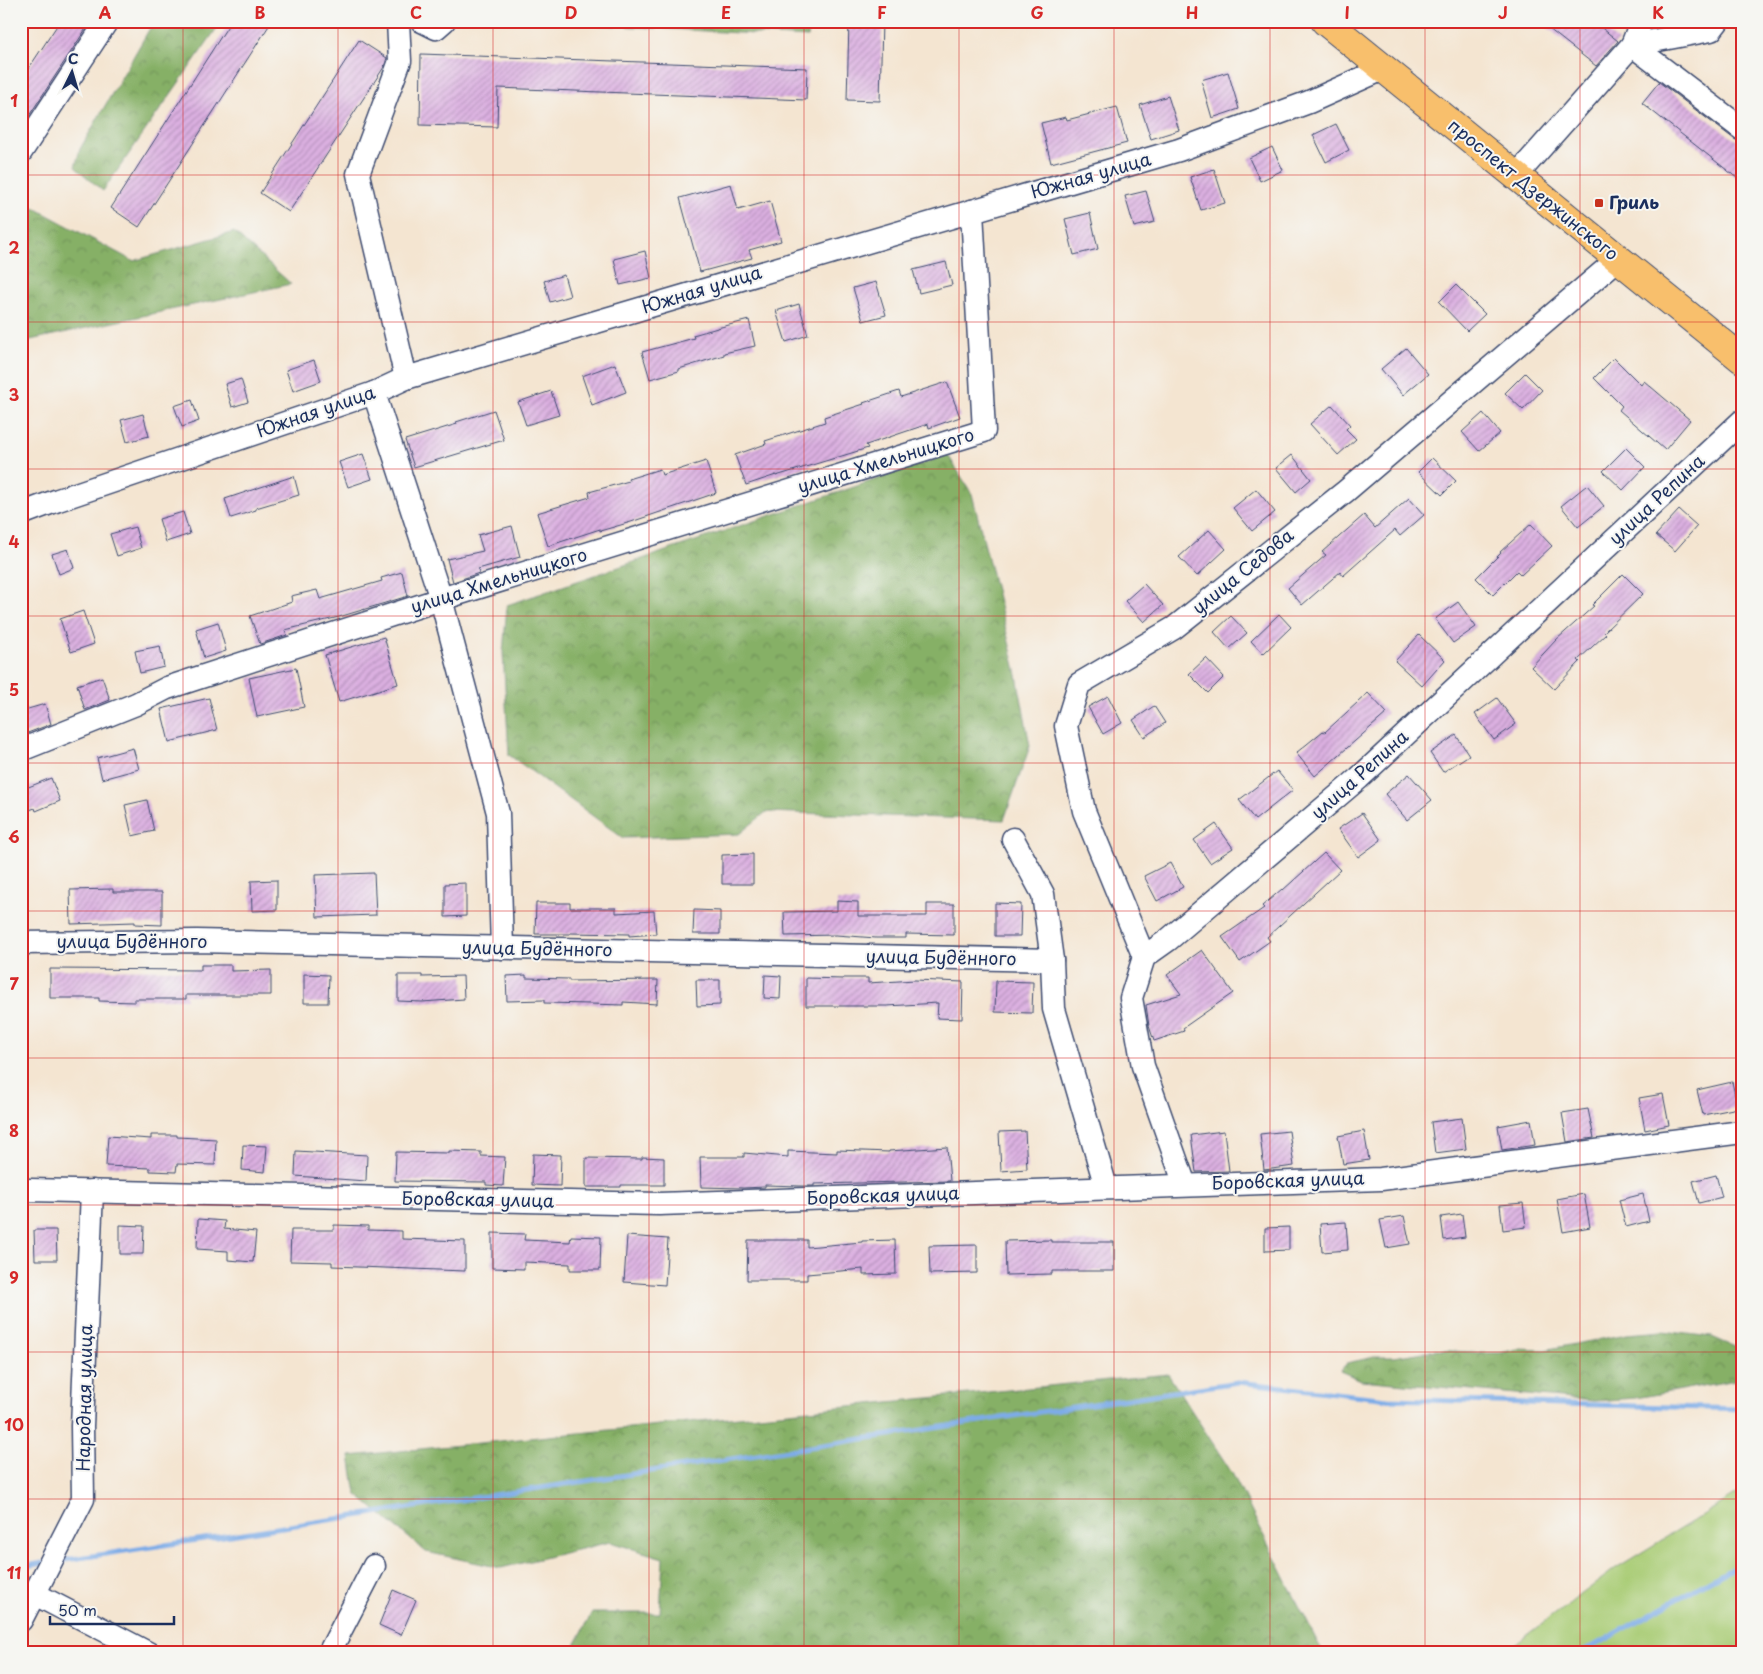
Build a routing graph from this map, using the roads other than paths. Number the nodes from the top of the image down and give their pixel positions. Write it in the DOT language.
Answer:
graph roads {
  1 [pos="107,21"];
  2 [pos="398,21"];
  3 [pos="422,21"];
  4 [pos="444,21"];
  5 [pos="1325,21"];
  6 [pos="1640,21"];
  7 [pos="1718,21"];
  8 [pos="1632,45"];
  9 [pos="1383,69"];
  10 [pos="1739,122"];
  11 [pos="21,152"];
  12 [pos="1516,176"];
  13 [pos="972,211"];
  14 [pos="1618,259"];
  15 [pos="1742,358"];
  16 [pos="406,378"];
  17 [pos="374,393"];
  18 [pos="1742,422"];
  19 [pos="21,514"];
  20 [pos="441,599"];
  21 [pos="21,750"];
  22 [pos="1013,839"];
  23 [pos="21,943"];
  24 [pos="502,948"];
  25 [pos="1144,957"];
  26 [pos="1052,960"];
  27 [pos="1742,1132"];
  28 [pos="1185,1185"];
  29 [pos="1106,1187"];
  30 [pos="21,1191"];
  31 [pos="92,1191"];
  32 [pos="374,1566"];
  33 [pos="35,1594"];
  34 [pos="21,1620"];
  35 [pos="148,1653"];
  36 [pos="329,1653"];
  1 -- 11 [label="street"];
  2 -- 16 [label="street"];
  3 -- 4 [label="street"];
  5 -- 9 [label="main road, проспект Дзержинского"];
  6 -- 8 [label="street"];
  7 -- 8 [label="street"];
  8 -- 10 [label="street"];
  8 -- 12 [label="street"];
  9 -- 12 [label="main road, проспект Дзержинского"];
  9 -- 13 [label="street, Южная улица"];
  12 -- 14 [label="main road, проспект Дзержинского"];
  13 -- 16 [label="street, Южная улица"];
  13 -- 20 [label="street, улица Хмельницкого"];
  14 -- 15 [label="main road, проспект Дзержинского"];
  14 -- 25 [label="street, улица Седова"];
  16 -- 17 [label="street, Южная улица"];
  17 -- 19 [label="street, Южная улица"];
  17 -- 20 [label="street"];
  18 -- 25 [label="street, улица Репина"];
  20 -- 21 [label="street, улица Хмельницкого"];
  20 -- 24 [label="street"];
  22 -- 26 [label="street"];
  23 -- 24 [label="street, улица Будённого"];
  24 -- 26 [label="street, улица Будённого"];
  25 -- 28 [label="street"];
  26 -- 29 [label="street"];
  27 -- 28 [label="street, Боровская улица"];
  28 -- 29 [label="street, Боровская улица"];
  29 -- 31 [label="street, Боровская улица"];
  30 -- 31 [label="street, Боровская улица"];
  31 -- 33 [label="street, Народная улица"];
  32 -- 36 [label="street"];
  33 -- 34 [label="street, Народная улица"];
  33 -- 35 [label="street"];
}
